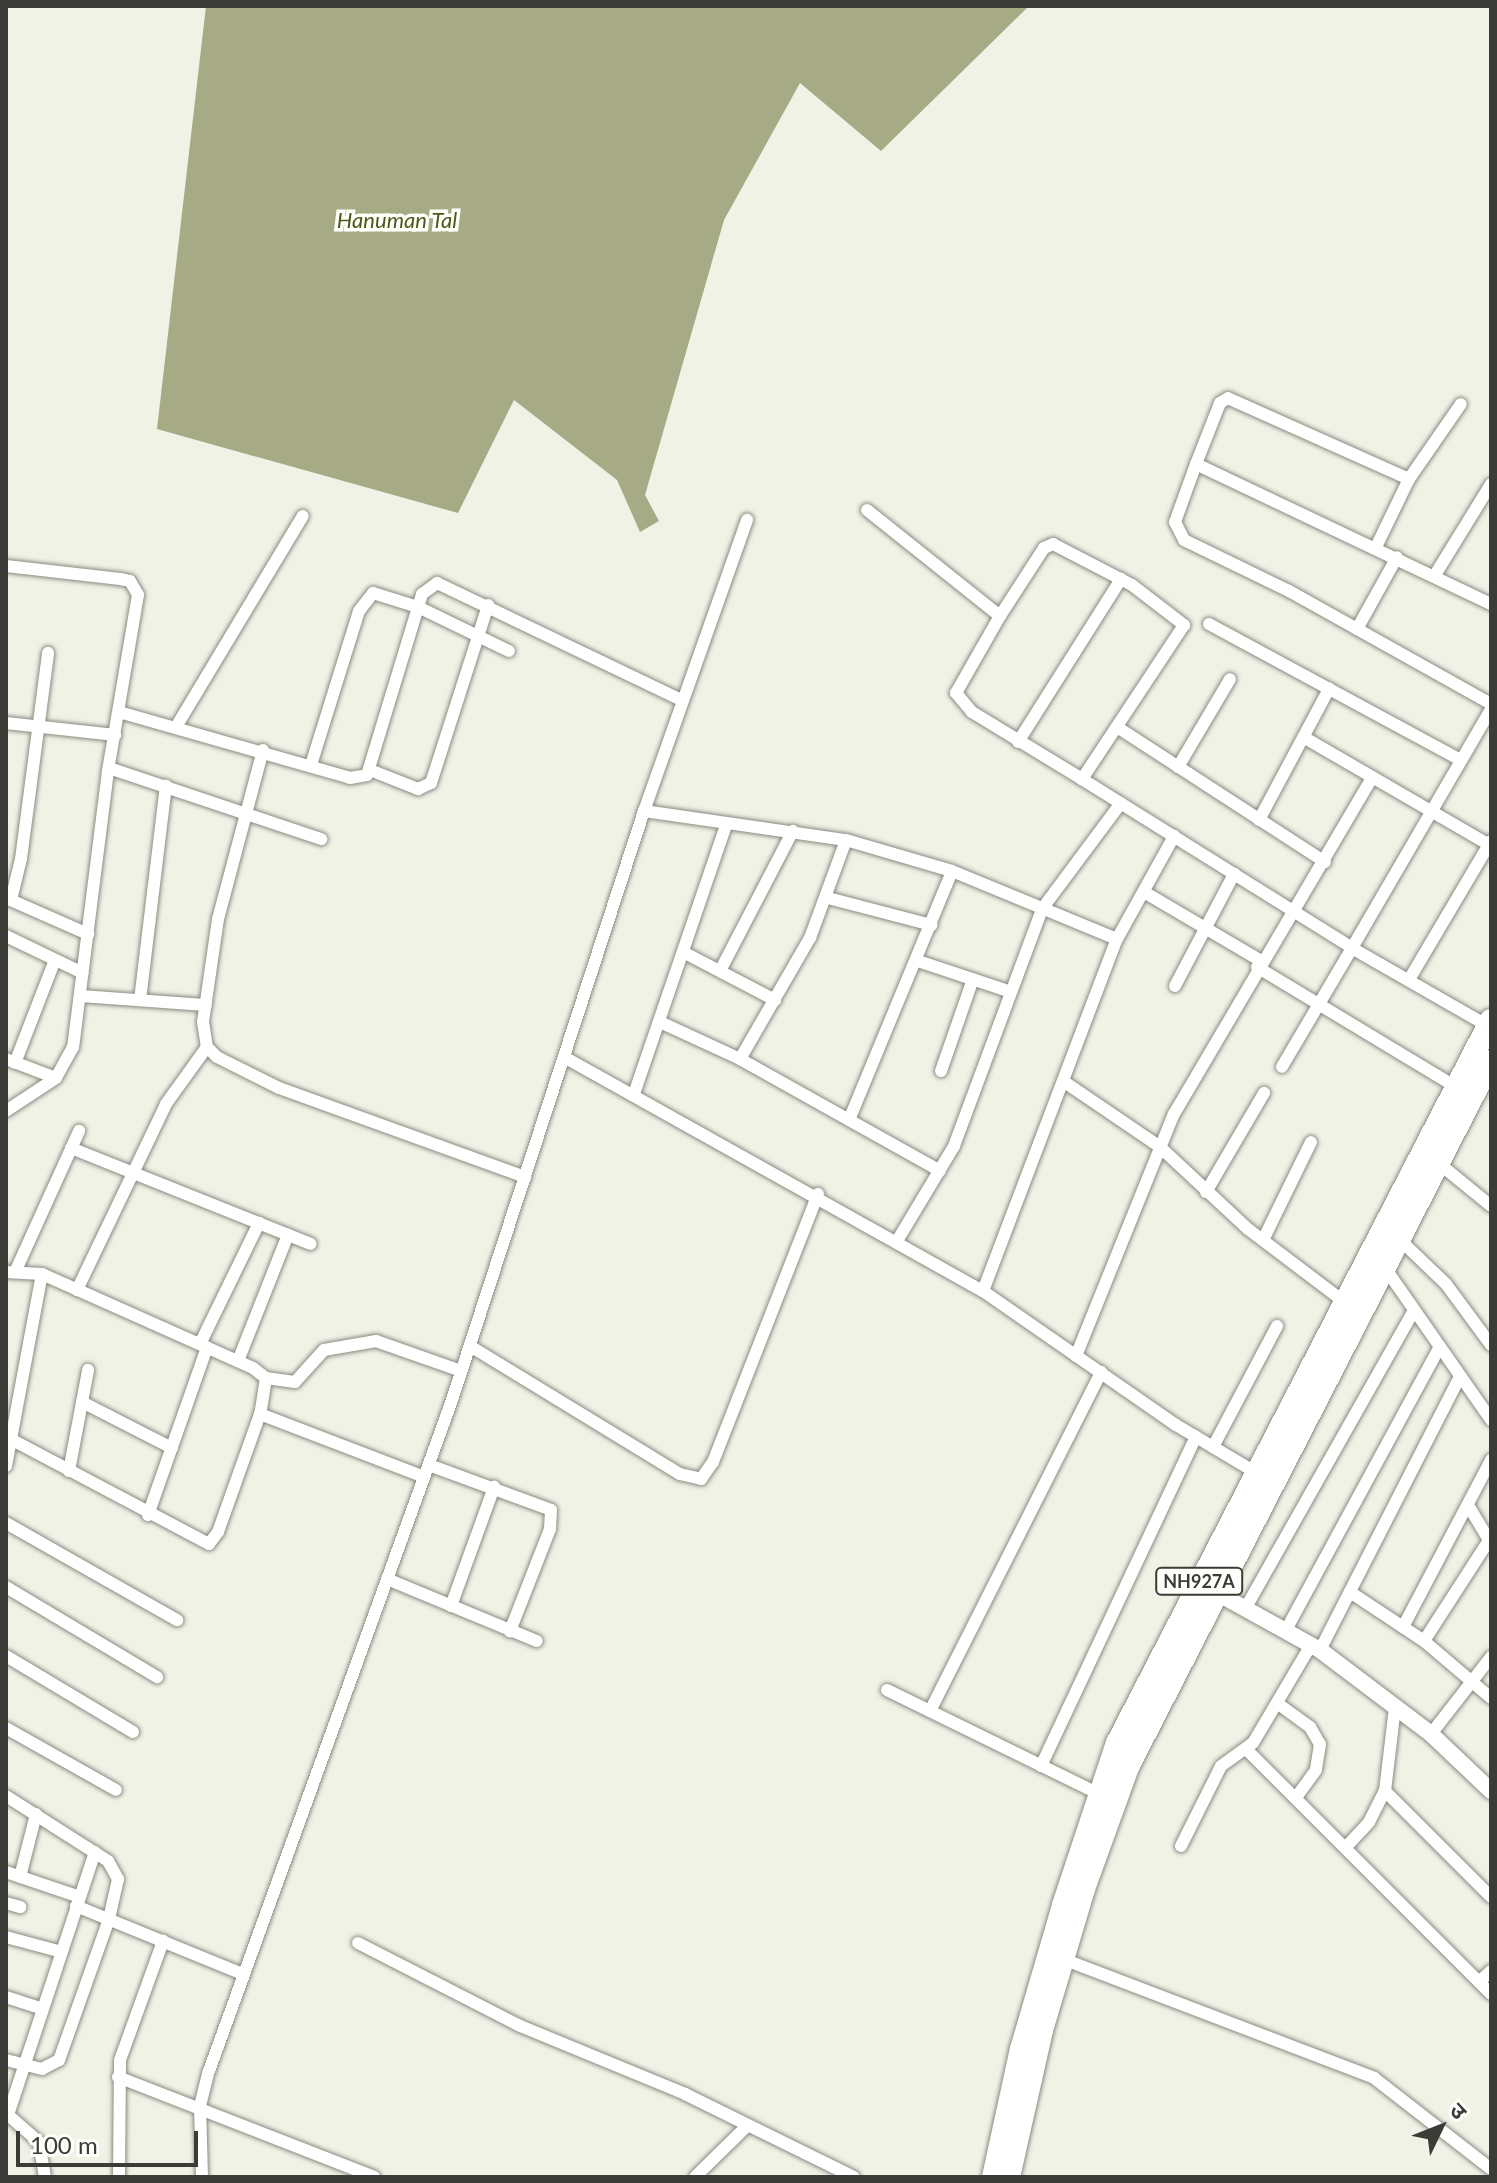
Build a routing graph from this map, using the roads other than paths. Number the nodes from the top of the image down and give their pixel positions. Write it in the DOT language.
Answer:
graph roads {
  1 [pos="1461,404"];
  2 [pos="1196,464"];
  3 [pos="1409,479"];
  4 [pos="1491,484"];
  5 [pos="1485,505"];
  6 [pos="867,510"];
  7 [pos="303,516"];
  8 [pos="747,520"];
  9 [pos="1376,547"];
  10 [pos="1397,557"];
  11 [pos="6,566"];
  12 [pos="1435,575"];
  13 [pos="1121,579"];
  14 [pos="1491,604"];
  15 [pos="488,605"];
  16 [pos="418,607"];
  17 [pos="1000,616"];
  18 [pos="1209,624"];
  19 [pos="1357,629"];
  20 [pos="478,635"];
  21 [pos="509,651"];
  22 [pos="48,653"];
  23 [pos="1230,679"];
  24 [pos="1329,689"];
  25 [pos="681,700"];
  26 [pos="1491,706"];
  27 [pos="119,712"];
  28 [pos="6,723"];
  29 [pos="36,726"];
  30 [pos="176,727"];
  31 [pos="1117,727"];
  32 [pos="115,735"];
  33 [pos="1305,738"];
  34 [pos="1018,742"];
  35 [pos="263,750"];
  36 [pos="1461,760"];
  37 [pos="311,765"];
  38 [pos="1178,767"];
  39 [pos="109,768"];
  40 [pos="370,770"];
  41 [pos="1372,778"];
  42 [pos="1082,779"];
  43 [pos="166,786"];
  44 [pos="1121,803"];
  45 [pos="644,811"];
  46 [pos="1432,811"];
  47 [pos="245,812"];
  48 [pos="1259,820"];
  49 [pos="726,825"];
  50 [pos="793,831"];
  51 [pos="1174,836"];
  52 [pos="321,839"];
  53 [pos="846,840"];
  54 [pos="1490,844"];
  55 [pos="1325,862"];
  56 [pos="952,871"];
  57 [pos="1234,874"];
  58 [pos="1144,892"];
  59 [pos="828,898"];
  60 [pos="8,899"];
  61 [pos="1042,909"];
  62 [pos="1292,910"];
  63 [pos="932,925"];
  64 [pos="1206,928"];
  65 [pos="88,934"];
  66 [pos="6,936"];
  67 [pos="1117,939"];
  68 [pos="1352,948"];
  69 [pos="683,952"];
  70 [pos="55,960"];
  71 [pos="918,961"];
  72 [pos="1259,964"];
  73 [pos="720,971"];
  74 [pos="83,973"];
  75 [pos="1410,978"];
  76 [pos="973,979"];
  77 [pos="1175,986"];
  78 [pos="1008,991"];
  79 [pos="80,996"];
  80 [pos="140,1000"];
  81 [pos="775,1000"];
  82 [pos="206,1005"];
  83 [pos="1321,1008"];
  84 [pos="660,1022"];
  85 [pos="1489,1023"];
  86 [pos="207,1047"];
  87 [pos="564,1057"];
  88 [pos="740,1059"];
  89 [pos="10,1061"];
  90 [pos="1491,1061"];
  91 [pos="1282,1067"];
  92 [pos="941,1071"];
  93 [pos="56,1078"];
  94 [pos="1063,1081"];
  95 [pos="1456,1087"];
  96 [pos="1264,1093"];
  97 [pos="634,1094"];
  98 [pos="6,1111"];
  99 [pos="849,1120"];
  100 [pos="79,1131"];
  101 [pos="1311,1142"];
  102 [pos="1160,1147"];
  103 [pos="71,1148"];
  104 [pos="1436,1161"];
  105 [pos="940,1171"];
  106 [pos="136,1172"];
  107 [pos="525,1177"];
  108 [pos="1206,1192"];
  109 [pos="818,1194"];
  110 [pos="1491,1206"];
  111 [pos="259,1223"];
  112 [pos="288,1235"];
  113 [pos="1398,1238"];
  114 [pos="1263,1240"];
  115 [pos="897,1241"];
  116 [pos="311,1244"];
  117 [pos="1383,1265"];
  118 [pos="11,1271"];
  119 [pos="42,1274"];
  120 [pos="77,1290"];
  121 [pos="983,1291"];
  122 [pos="1342,1300"];
  123 [pos="1414,1310"];
  124 [pos="1277,1326"];
  125 [pos="1491,1345"];
  126 [pos="204,1346"];
  127 [pos="470,1346"];
  128 [pos="1439,1348"];
  129 [pos="1076,1356"];
  130 [pos="238,1361"];
  131 [pos="88,1370"];
  132 [pos="461,1371"];
  133 [pos="1101,1372"];
  134 [pos="1460,1377"];
  135 [pos="266,1378"];
  136 [pos="12,1395"];
  137 [pos="82,1402"];
  138 [pos="260,1414"];
  139 [pos="1491,1420"];
  140 [pos="10,1431"];
  141 [pos="1196,1437"];
  142 [pos="1213,1447"];
  143 [pos="172,1448"];
  144 [pos="1491,1460"];
  145 [pos="6,1466"];
  146 [pos="69,1471"];
  147 [pos="426,1471"];
  148 [pos="1264,1478"];
  149 [pos="494,1487"];
  150 [pos="1468,1505"];
  151 [pos="148,1515"];
  152 [pos="6,1523"];
  153 [pos="387,1579"];
  154 [pos="6,1587"];
  155 [pos="1207,1588"];
  156 [pos="1350,1592"];
  157 [pos="451,1606"];
  158 [pos="1245,1609"];
  159 [pos="177,1620"];
  160 [pos="1403,1627"];
  161 [pos="1286,1630"];
  162 [pos="510,1631"];
  163 [pos="537,1641"];
  164 [pos="1424,1641"];
  165 [pos="1316,1648"];
  166 [pos="6,1656"];
  167 [pos="1491,1657"];
  168 [pos="157,1677"];
  169 [pos="1472,1682"];
  170 [pos="887,1690"];
  171 [pos="1491,1698"];
  172 [pos="1277,1703"];
  173 [pos="1395,1707"];
  174 [pos="930,1711"];
  175 [pos="6,1728"];
  176 [pos="133,1732"];
  177 [pos="1431,1734"];
  178 [pos="1247,1750"];
  179 [pos="1041,1766"];
  180 [pos="116,1790"];
  181 [pos="1385,1791"];
  182 [pos="1491,1791"];
  183 [pos="1099,1794"];
  184 [pos="6,1796"];
  185 [pos="1296,1798"];
  186 [pos="36,1814"];
  187 [pos="1181,1846"];
  188 [pos="1346,1847"];
  189 [pos="95,1852"];
  190 [pos="6,1872"];
  191 [pos="20,1877"];
  192 [pos="1491,1897"];
  193 [pos="78,1901"];
  194 [pos="6,1903"];
  195 [pos="20,1907"];
  196 [pos="109,1919"];
  197 [pos="6,1937"];
  198 [pos="163,1941"];
  199 [pos="358,1943"];
  200 [pos="58,1951"];
  201 [pos="1063,1959"];
  202 [pos="1491,1971"];
  203 [pos="243,1974"];
  204 [pos="1479,1982"];
  205 [pos="1491,1994"];
  206 [pos="6,1997"];
  207 [pos="39,2008"];
  208 [pos="6,2060"];
  209 [pos="24,2066"];
  210 [pos="118,2077"];
  211 [pos="200,2106"];
  212 [pos="748,2125"];
  213 [pos="340,2163"];
  214 [pos="1491,2169"];
  215 [pos="45,2177"];
  216 [pos="119,2177"];
  217 [pos="202,2177"];
  218 [pos="336,2177"];
  219 [pos="374,2177"];
  220 [pos="695,2177"];
  221 [pos="854,2177"];
  222 [pos="993,2177"];
  223 [pos="1009,2177"];
  1 -- 3 [label="street"];
  2 -- 3 [label="street"];
  2 -- 9 [label="street"];
  2 -- 19 [label="street"];
  3 -- 9 [label="street"];
  4 -- 5 [label="street"];
  5 -- 12 [label="street"];
  6 -- 17 [label="street"];
  7 -- 30 [label="street"];
  8 -- 25 [label="street"];
  9 -- 10 [label="street"];
  10 -- 12 [label="street"];
  10 -- 19 [label="street"];
  11 -- 27 [label="street"];
  12 -- 14 [label="street"];
  13 -- 17 [label="street"];
  13 -- 31 [label="street"];
  13 -- 34 [label="street"];
  15 -- 16 [label="street"];
  15 -- 20 [label="street"];
  15 -- 25 [label="street"];
  16 -- 20 [label="street"];
  16 -- 37 [label="street"];
  16 -- 40 [label="street"];
  17 -- 34 [label="street"];
  18 -- 24 [label="street"];
  19 -- 26 [label="street"];
  20 -- 21 [label="street"];
  20 -- 40 [label="street"];
  22 -- 29 [label="street"];
  23 -- 38 [label="street"];
  24 -- 33 [label="street"];
  24 -- 36 [label="street"];
  25 -- 45 [label="street"];
  26 -- 36 [label="street"];
  27 -- 30 [label="street"];
  27 -- 32 [label="street"];
  28 -- 29 [label="street"];
  29 -- 32 [label="street"];
  29 -- 60 [label="street"];
  30 -- 35 [label="street"];
  31 -- 38 [label="street"];
  31 -- 42 [label="street"];
  32 -- 39 [label="street"];
  33 -- 41 [label="street"];
  33 -- 48 [label="street"];
  34 -- 42 [label="street"];
  35 -- 37 [label="street"];
  35 -- 47 [label="street"];
  36 -- 46 [label="street"];
  37 -- 40 [label="street"];
  38 -- 48 [label="street"];
  39 -- 43 [label="street"];
  39 -- 65 [label="street"];
  41 -- 46 [label="street"];
  41 -- 55 [label="street"];
  42 -- 44 [label="street"];
  43 -- 47 [label="street"];
  43 -- 80 [label="street"];
  44 -- 51 [label="street"];
  44 -- 61 [label="street"];
  45 -- 49 [label="street"];
  45 -- 87 [label="street"];
  46 -- 54 [label="street"];
  46 -- 68 [label="street"];
  47 -- 52 [label="street"];
  47 -- 82 [label="street"];
  48 -- 55 [label="street"];
  49 -- 50 [label="street"];
  49 -- 69 [label="street"];
  50 -- 53 [label="street"];
  50 -- 73 [label="street"];
  51 -- 57 [label="street"];
  51 -- 58 [label="street"];
  53 -- 56 [label="street"];
  53 -- 59 [label="street"];
  54 -- 75 [label="street"];
  55 -- 62 [label="street"];
  56 -- 61 [label="street"];
  56 -- 63 [label="street"];
  57 -- 62 [label="street"];
  57 -- 64 [label="street"];
  58 -- 64 [label="street"];
  58 -- 67 [label="street"];
  59 -- 63 [label="street"];
  59 -- 81 [label="street"];
  60 -- 65 [label="street"];
  61 -- 67 [label="street"];
  61 -- 78 [label="street"];
  62 -- 68 [label="street"];
  62 -- 72 [label="street"];
  63 -- 71 [label="street"];
  64 -- 72 [label="street"];
  64 -- 77 [label="street"];
  65 -- 74 [label="street"];
  66 -- 70 [label="street"];
  67 -- 94 [label="street"];
  68 -- 75 [label="street"];
  68 -- 83 [label="street"];
  69 -- 73 [label="street"];
  69 -- 84 [label="street"];
  70 -- 74 [label="street"];
  70 -- 89 [label="street"];
  71 -- 76 [label="street"];
  71 -- 99 [label="street"];
  72 -- 83 [label="street"];
  72 -- 102 [label="street"];
  73 -- 81 [label="street"];
  74 -- 79 [label="street"];
  75 -- 85 [label="street"];
  76 -- 78 [label="street"];
  76 -- 92 [label="street"];
  78 -- 105 [label="street"];
  79 -- 80 [label="street"];
  79 -- 93 [label="street"];
  80 -- 82 [label="street"];
  81 -- 88 [label="street"];
  82 -- 86 [label="street"];
  83 -- 91 [label="street"];
  83 -- 95 [label="street"];
  84 -- 88 [label="street"];
  84 -- 97 [label="street"];
  85 -- 95 [label="highway, NH927A"];
  86 -- 106 [label="street"];
  86 -- 107 [label="street"];
  87 -- 97 [label="street"];
  87 -- 107 [label="street"];
  88 -- 99 [label="street"];
  89 -- 93 [label="street"];
  90 -- 104 [label="highway, NH927A"];
  93 -- 98 [label="street"];
  94 -- 102 [label="street"];
  94 -- 121 [label="street"];
  95 -- 122 [label="highway, NH927A"];
  96 -- 108 [label="street"];
  97 -- 109 [label="street"];
  99 -- 105 [label="street"];
  100 -- 103 [label="street"];
  101 -- 114 [label="street"];
  102 -- 108 [label="street"];
  102 -- 129 [label="street"];
  103 -- 106 [label="street"];
  103 -- 118 [label="street"];
  104 -- 110 [label="street"];
  104 -- 113 [label="highway, NH927A"];
  105 -- 115 [label="street"];
  106 -- 111 [label="street"];
  106 -- 120 [label="street"];
  107 -- 127 [label="street"];
  108 -- 114 [label="street"];
  109 -- 115 [label="street"];
  109 -- 127 [label="street"];
  111 -- 112 [label="street"];
  111 -- 126 [label="street"];
  112 -- 116 [label="street"];
  112 -- 130 [label="street"];
  113 -- 117 [label="highway, NH927A"];
  113 -- 125 [label="street"];
  114 -- 122 [label="street"];
  115 -- 121 [label="street"];
  117 -- 123 [label="street"];
  117 -- 148 [label="highway, NH927A"];
  118 -- 119 [label="street"];
  119 -- 120 [label="street"];
  119 -- 136 [label="street"];
  120 -- 126 [label="street"];
  121 -- 129 [label="street"];
  122 -- 148 [label="highway, NH927A"];
  123 -- 128 [label="street"];
  123 -- 158 [label="street"];
  124 -- 142 [label="street"];
  126 -- 130 [label="street"];
  126 -- 143 [label="street"];
  127 -- 132 [label="street"];
  128 -- 134 [label="street"];
  128 -- 161 [label="street"];
  129 -- 133 [label="street"];
  130 -- 135 [label="street"];
  131 -- 137 [label="street"];
  132 -- 135 [label="street"];
  132 -- 147 [label="street"];
  133 -- 141 [label="street"];
  133 -- 174 [label="street"];
  134 -- 139 [label="street"];
  134 -- 156 [label="street"];
  135 -- 138 [label="street"];
  136 -- 140 [label="street"];
  137 -- 143 [label="street"];
  137 -- 146 [label="street"];
  138 -- 147 [label="street"];
  138 -- 151 [label="street"];
  140 -- 145 [label="street"];
  140 -- 146 [label="street"];
  141 -- 142 [label="street"];
  141 -- 179 [label="street"];
  142 -- 148 [label="street"];
  143 -- 151 [label="street"];
  144 -- 150 [label="street"];
  146 -- 151 [label="street"];
  147 -- 149 [label="street"];
  147 -- 153 [label="street"];
  148 -- 155 [label="highway, NH927A"];
  149 -- 157 [label="street"];
  149 -- 162 [label="street"];
  150 -- 160 [label="street"];
  150 -- 164 [label="street"];
  152 -- 159 [label="street"];
  153 -- 157 [label="street"];
  153 -- 203 [label="street"];
  154 -- 168 [label="street"];
  155 -- 158 [label="street"];
  155 -- 183 [label="highway, NH927A"];
  155 -- 201 [label="highway, NH927A"];
  156 -- 160 [label="street"];
  156 -- 165 [label="street"];
  157 -- 162 [label="street"];
  158 -- 161 [label="street"];
  160 -- 164 [label="street"];
  161 -- 165 [label="street"];
  162 -- 163 [label="street"];
  164 -- 169 [label="street"];
  165 -- 172 [label="street"];
  165 -- 173 [label="street"];
  166 -- 176 [label="street"];
  167 -- 169 [label="street"];
  169 -- 171 [label="street"];
  169 -- 177 [label="street"];
  170 -- 174 [label="street"];
  172 -- 178 [label="street"];
  172 -- 185 [label="street"];
  173 -- 177 [label="street"];
  173 -- 181 [label="street"];
  174 -- 179 [label="street"];
  175 -- 180 [label="street"];
  177 -- 182 [label="street"];
  178 -- 185 [label="street"];
  178 -- 187 [label="street"];
  179 -- 183 [label="street"];
  181 -- 188 [label="street"];
  181 -- 192 [label="street"];
  183 -- 222 [label="highway, NH927A"];
  184 -- 186 [label="street"];
  185 -- 188 [label="street"];
  186 -- 189 [label="street"];
  186 -- 191 [label="street"];
  188 -- 204 [label="street"];
  189 -- 193 [label="street"];
  189 -- 196 [label="street"];
  190 -- 191 [label="street"];
  191 -- 193 [label="street"];
  193 -- 196 [label="street"];
  193 -- 200 [label="street"];
  194 -- 195 [label="street"];
  196 -- 198 [label="street"];
  196 -- 209 [label="street"];
  197 -- 200 [label="street"];
  198 -- 203 [label="street"];
  198 -- 210 [label="street"];
  199 -- 212 [label="street"];
  200 -- 207 [label="street"];
  201 -- 214 [label="street"];
  201 -- 223 [label="highway, NH927A"];
  202 -- 204 [label="street"];
  203 -- 211 [label="street"];
  204 -- 205 [label="street"];
  206 -- 207 [label="street"];
  207 -- 209 [label="street"];
  208 -- 209 [label="street"];
  209 -- 215 [label="street"];
  210 -- 211 [label="street"];
  210 -- 216 [label="street"];
  211 -- 213 [label="street"];
  211 -- 217 [label="street"];
  212 -- 220 [label="street"];
  212 -- 221 [label="street"];
  213 -- 218 [label="street"];
  213 -- 219 [label="street"];
}
